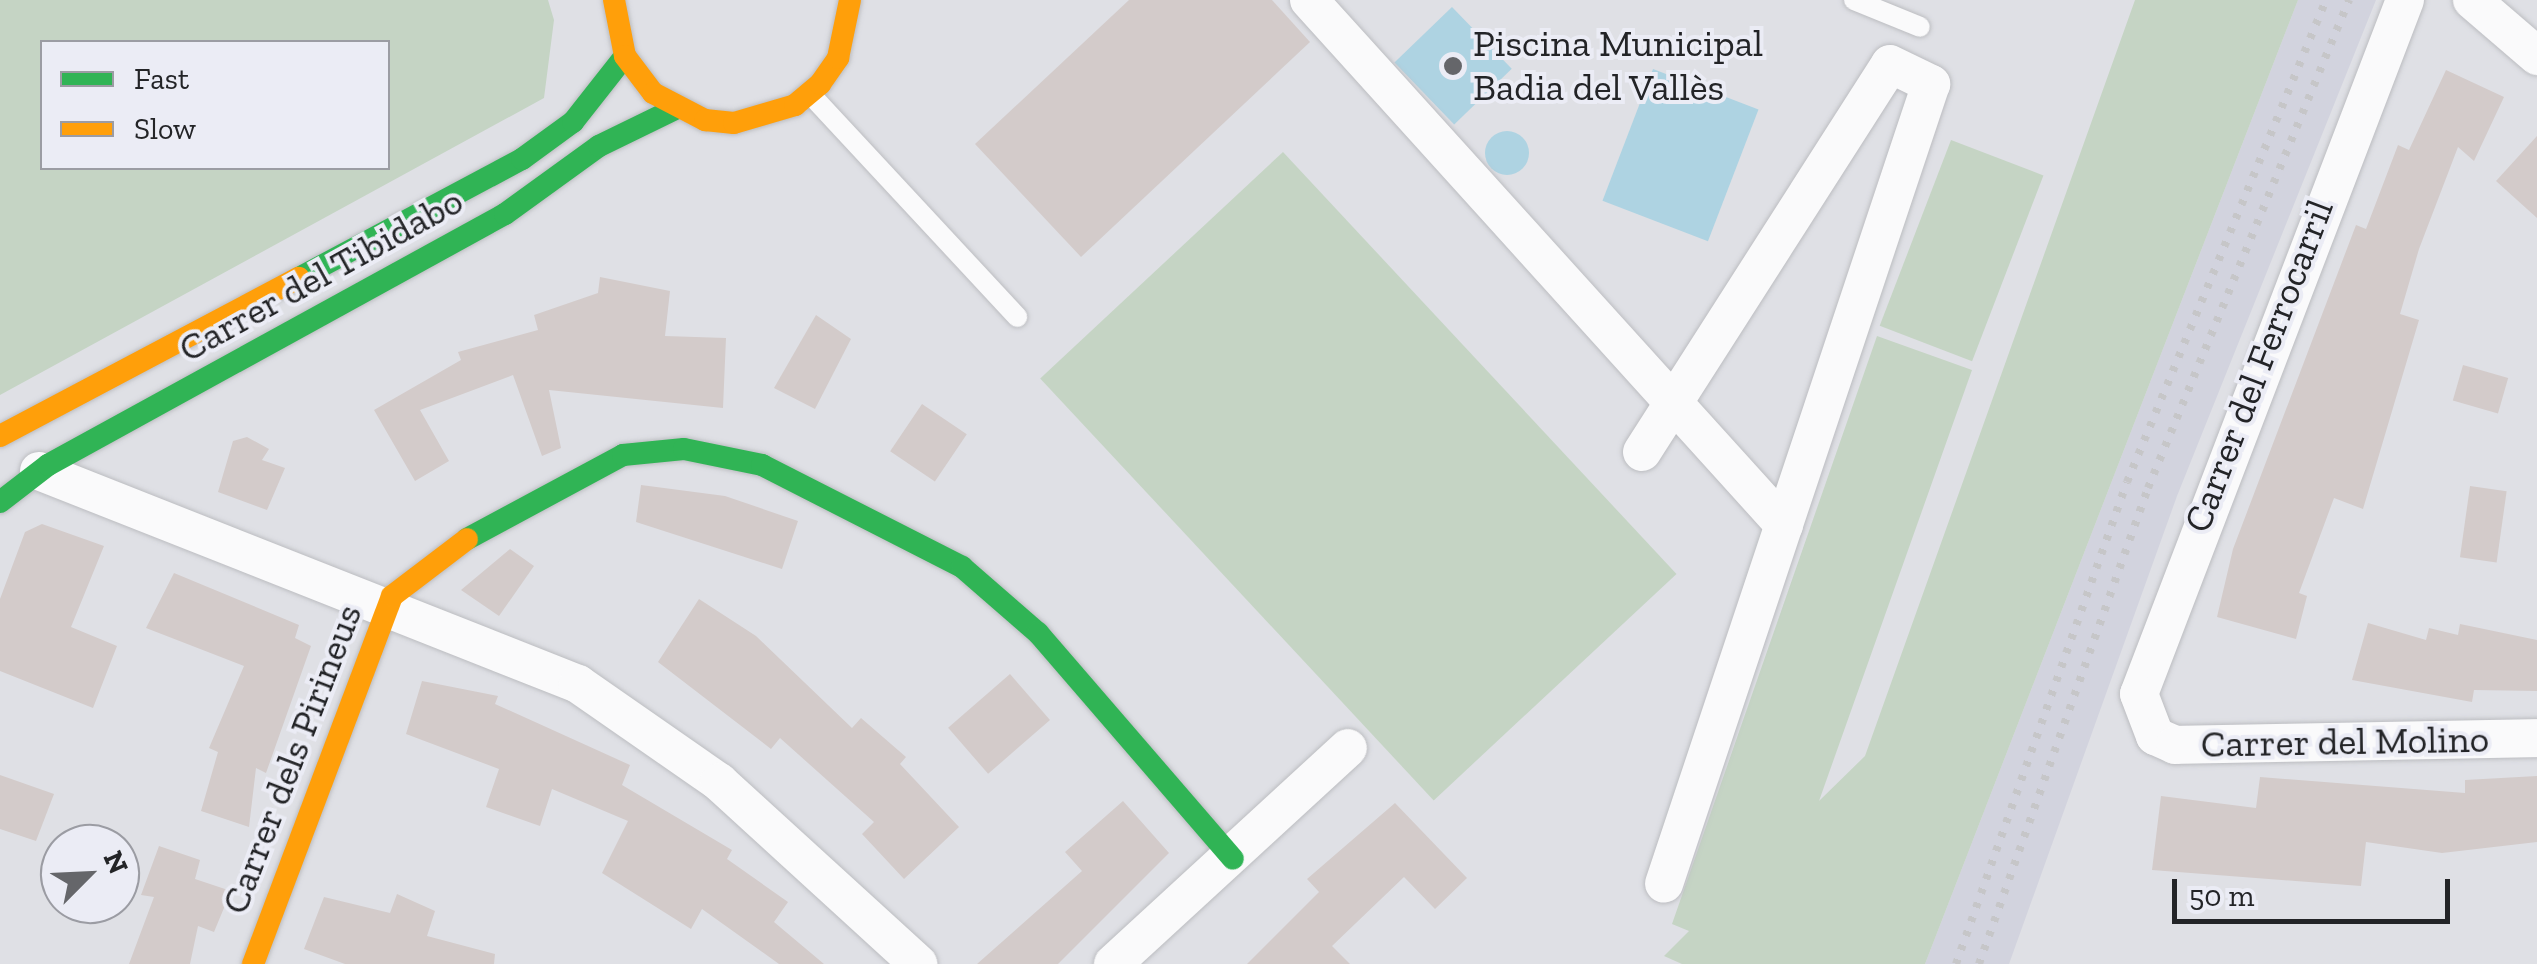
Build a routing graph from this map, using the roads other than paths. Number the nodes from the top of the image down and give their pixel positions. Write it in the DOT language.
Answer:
graph roads {
  1 [pos="614,0"];
  2 [pos="850,0"];
  3 [pos="1310,0"];
  4 [pos="1854,0"];
  5 [pos="2405,0"];
  6 [pos="2472,0"];
  7 [pos="1920,26"];
  8 [pos="625,56"];
  9 [pos="2537,56"];
  10 [pos="809,93"];
  11 [pos="675,109"];
  12 [pos="1017,317"];
  13 [pos="1674,405"];
  14 [pos="0,436"];
  15 [pos="1642,452"];
  16 [pos="39,471"];
  17 [pos="0,502"];
  18 [pos="1784,525"];
  19 [pos="384,612"];
  20 [pos="2154,736"];
  21 [pos="2537,738"];
  22 [pos="1348,748"];
  23 [pos="1233,859"];
  24 [pos="1664,884"];
  25 [pos="252,964"];
  26 [pos="918,964"];
  27 [pos="1113,964"];
  1 -- 8 [label="street"];
  2 -- 10 [label="street"];
  3 -- 13 [label="street"];
  4 -- 7 [label="lane"];
  5 -- 20 [label="street, Carrer del Ferrocarril"];
  6 -- 9 [label="street"];
  8 -- 11 [label="street"];
  8 -- 14 [label="street"];
  10 -- 11 [label="street"];
  10 -- 12 [label="lane"];
  11 -- 16 [label="street, Carrer del Tibidabo"];
  13 -- 15 [label="street"];
  13 -- 18 [label="street"];
  13 -- 18 [label="street"];
  16 -- 17 [label="street, Carrer del Tibidabo"];
  16 -- 19 [label="street"];
  18 -- 24 [label="street"];
  19 -- 23 [label="street, Carrer dels Pirineus"];
  19 -- 25 [label="street, Carrer dels Pirineus"];
  19 -- 26 [label="street"];
  20 -- 21 [label="street, Carrer del Molino"];
  22 -- 23 [label="street"];
  23 -- 27 [label="street"];
}
